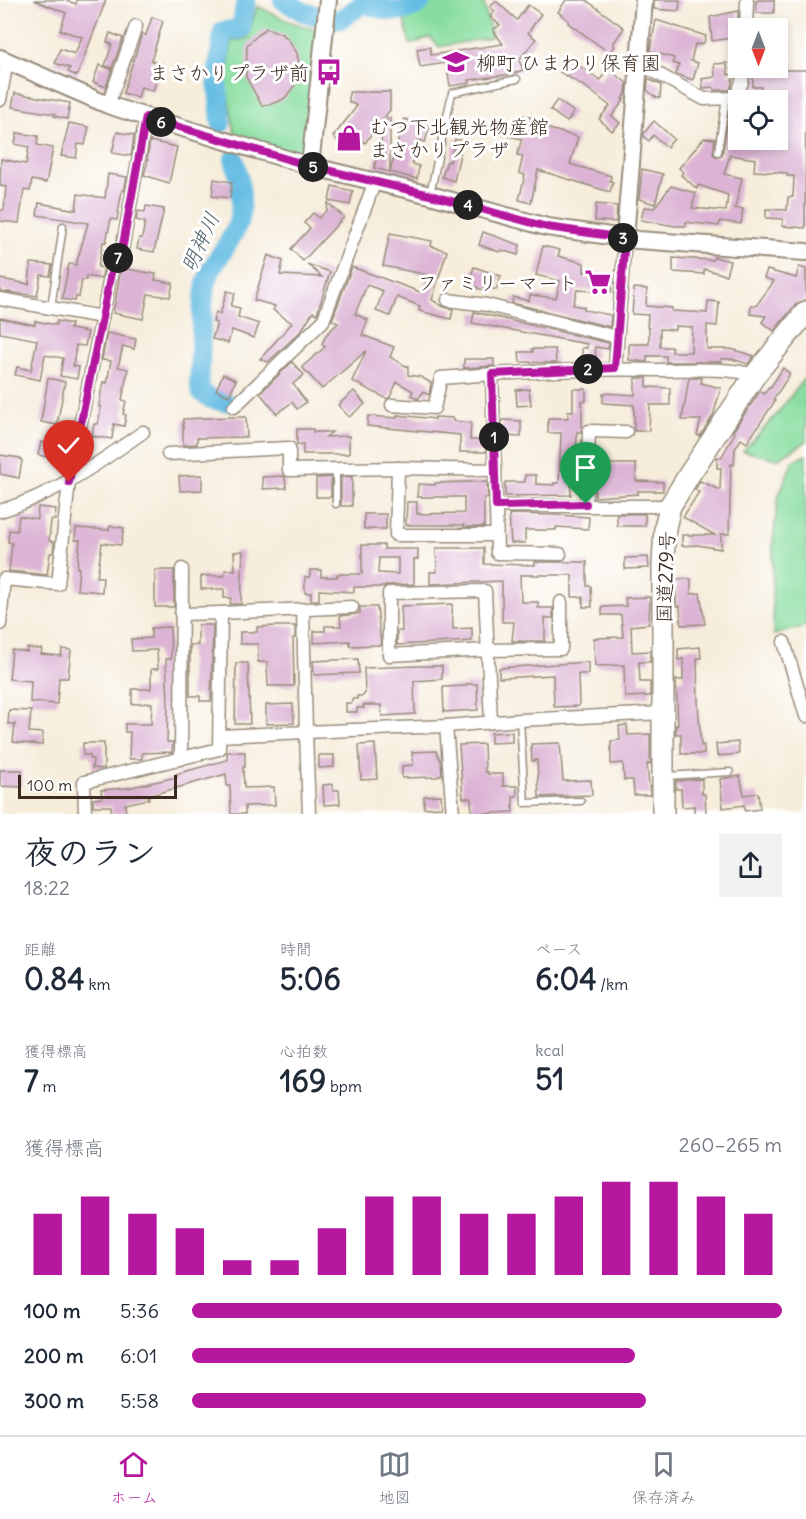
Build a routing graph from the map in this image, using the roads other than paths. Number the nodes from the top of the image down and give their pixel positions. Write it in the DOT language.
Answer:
graph roads {
  1 [pos="328,0"];
  2 [pos="644,0"];
  3 [pos="747,0"];
  4 [pos="747,18"];
  5 [pos="136,26"];
  6 [pos="3,60"];
  7 [pos="640,64"];
  8 [pos="742,78"];
  9 [pos="517,79"];
  10 [pos="726,99"];
  11 [pos="0,100"];
  12 [pos="108,105"];
  13 [pos="146,117"];
  14 [pos="718,152"];
  15 [pos="310,166"];
  16 [pos="375,181"];
  17 [pos="430,195"];
  18 [pos="63,226"];
  19 [pos="625,238"];
  20 [pos="806,252"];
  21 [pos="0,300"];
  22 [pos="447,300"];
  23 [pos="50,309"];
  24 [pos="806,312"];
  25 [pos="102,317"];
  26 [pos="618,337"];
  27 [pos="615,368"];
  28 [pos="492,374"];
  29 [pos="755,375"];
  30 [pos="392,405"];
  31 [pos="234,407"];
  32 [pos="143,432"];
  33 [pos="626,432"];
  34 [pos="168,454"];
  35 [pos="398,468"];
  36 [pos="336,469"];
  37 [pos="495,470"];
  38 [pos="69,482"];
  39 [pos="336,504"];
  40 [pos="586,504"];
  41 [pos="496,506"];
  42 [pos="670,506"];
  43 [pos="0,511"];
  44 [pos="496,535"];
  45 [pos="560,554"];
  46 [pos="182,569"];
  47 [pos="561,602"];
  48 [pos="352,607"];
  49 [pos="303,610"];
  50 [pos="221,613"];
  51 [pos="181,614"];
  52 [pos="0,624"];
  53 [pos="784,642"];
  54 [pos="489,650"];
  55 [pos="663,713"];
  56 [pos="806,716"];
  57 [pos="520,720"];
  58 [pos="491,722"];
  59 [pos="446,726"];
  60 [pos="306,732"];
  61 [pos="220,736"];
  62 [pos="181,759"];
  63 [pos="730,772"];
  64 [pos="663,777"];
  65 [pos="581,801"];
  66 [pos="85,814"];
  67 [pos="309,814"];
  68 [pos="453,814"];
  69 [pos="663,814"];
  1 -- 15 [label="street"];
  2 -- 7 [label="street"];
  3 -- 4 [label="street"];
  5 -- 12 [label="street"];
  6 -- 11 [label="street"];
  6 -- 12 [label="street"];
  7 -- 10 [label="street"];
  7 -- 19 [label="street"];
  8 -- 10 [label="street"];
  9 -- 17 [label="lane"];
  10 -- 14 [label="lane"];
  12 -- 13 [label="street"];
  13 -- 15 [label="street"];
  13 -- 25 [label="street"];
  15 -- 16 [label="street"];
  16 -- 17 [label="street"];
  16 -- 31 [label="street"];
  17 -- 19 [label="street"];
  18 -- 23 [label="lane"];
  19 -- 20 [label="street"];
  19 -- 26 [label="street"];
  21 -- 23 [label="street"];
  22 -- 26 [label="street"];
  23 -- 25 [label="street"];
  24 -- 29 [label="highway, 国道279号"];
  25 -- 38 [label="street"];
  26 -- 27 [label="street"];
  27 -- 28 [label="street"];
  27 -- 29 [label="street"];
  28 -- 30 [label="street"];
  28 -- 37 [label="street"];
  29 -- 42 [label="highway, 国道279号"];
  32 -- 38 [label="street"];
  33 -- 40 [label="street"];
  34 -- 36 [label="street"];
  35 -- 36 [label="street"];
  35 -- 37 [label="street"];
  35 -- 44 [label="street"];
  36 -- 39 [label="lane"];
  37 -- 41 [label="street"];
  38 -- 43 [label="street"];
  38 -- 52 [label="street"];
  40 -- 41 [label="street"];
  40 -- 42 [label="street"];
  41 -- 44 [label="street"];
  42 -- 55 [label="highway, 国道279号"];
  44 -- 45 [label="street"];
  46 -- 51 [label="street"];
  47 -- 54 [label="street"];
  48 -- 49 [label="street"];
  49 -- 50 [label="street"];
  49 -- 60 [label="street"];
  50 -- 51 [label="street"];
  50 -- 61 [label="street"];
  51 -- 62 [label="street"];
  53 -- 56 [label="street"];
  54 -- 54 [label="street"];
  54 -- 58 [label="street"];
  55 -- 57 [label="street"];
  55 -- 64 [label="highway, 国道279号"];
  57 -- 58 [label="street"];
  57 -- 65 [label="lane"];
  58 -- 59 [label="street"];
  59 -- 60 [label="street"];
  59 -- 68 [label="street"];
  60 -- 61 [label="street"];
  60 -- 67 [label="street"];
  61 -- 62 [label="street"];
  62 -- 66 [label="street"];
  63 -- 64 [label="lane"];
  64 -- 69 [label="highway, 国道279号"];
}
